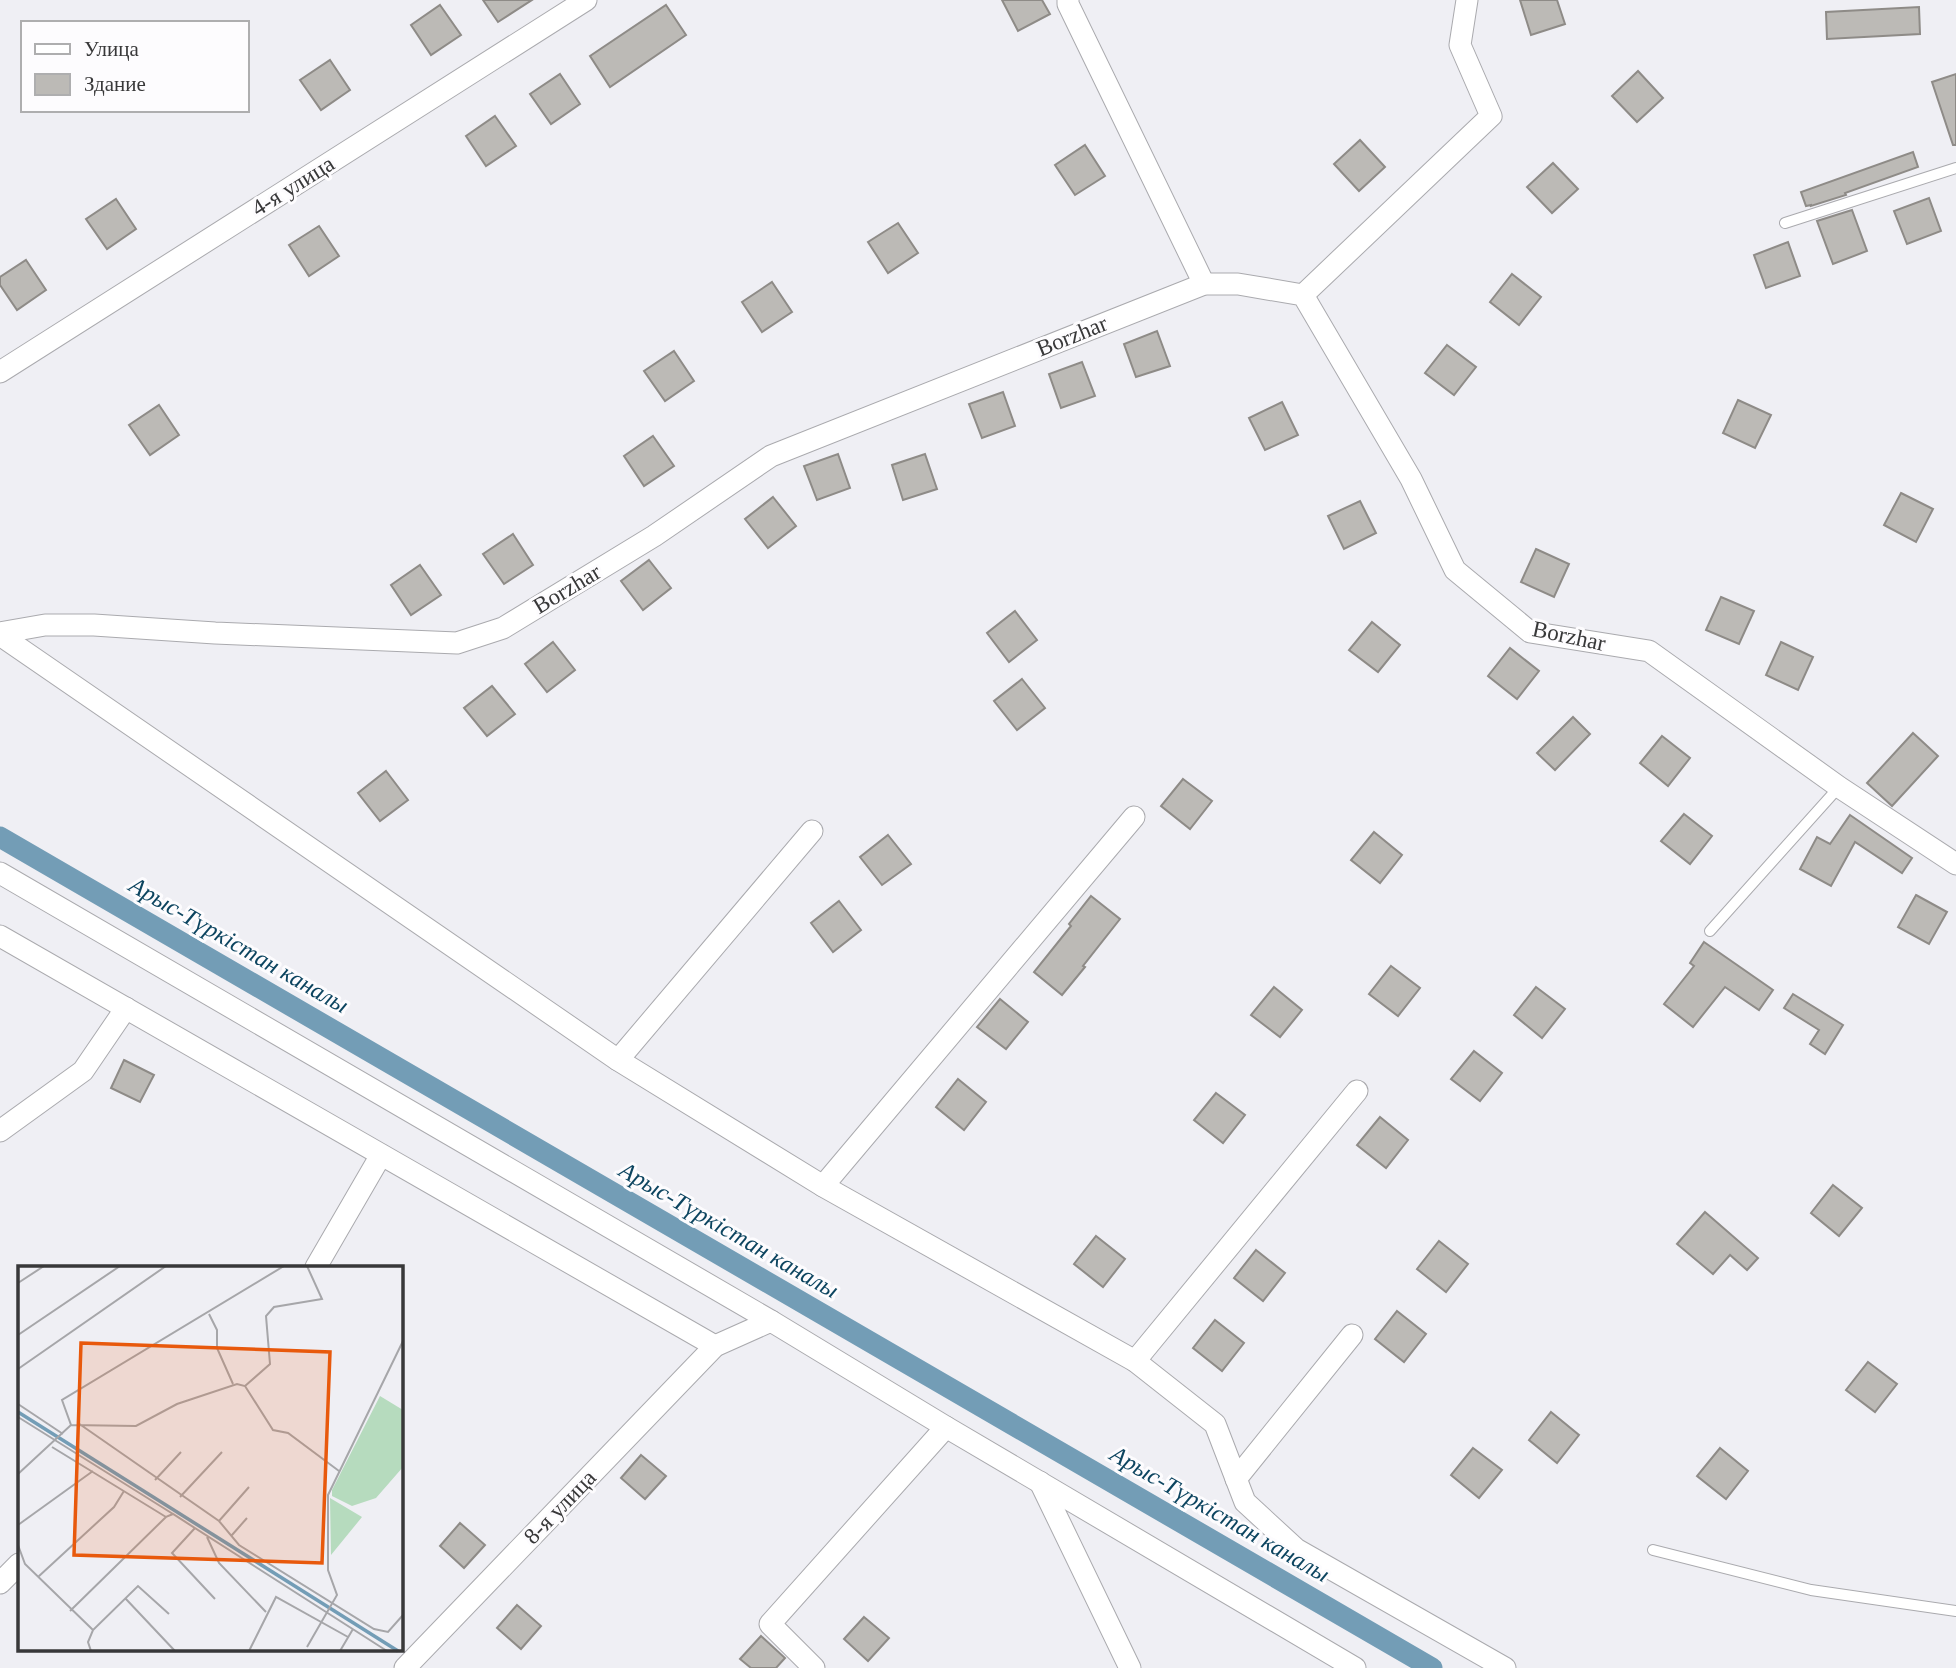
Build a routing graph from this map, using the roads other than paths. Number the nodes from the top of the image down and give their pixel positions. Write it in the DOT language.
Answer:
graph roads {
  1 [pos="586,0"];
  2 [pos="1068,0"];
  3 [pos="1467,0"];
  4 [pos="1956,168"];
  5 [pos="1785,223"];
  6 [pos="1204,284"];
  7 [pos="1303,295"];
  8 [pos="0,372"];
  9 [pos="0,634"];
  10 [pos="1839,787"];
  11 [pos="1134,817"];
  12 [pos="812,831"];
  13 [pos="1956,864"];
  14 [pos="0,873"];
  15 [pos="1710,931"];
  16 [pos="0,936"];
  17 [pos="126,1008"];
  18 [pos="618,1060"];
  19 [pos="1357,1091"];
  20 [pos="0,1131"];
  21 [pos="381,1155"];
  22 [pos="823,1186"];
  23 [pos="317,1266"];
  24 [pos="771,1321"];
  25 [pos="1352,1335"];
  26 [pos="715,1346"];
  27 [pos="1135,1361"];
  28 [pos="946,1427"];
  29 [pos="1236,1479"];
  30 [pos="1040,1482"];
  31 [pos="1653,1550"];
  32 [pos="18,1565"];
  33 [pos="0,1583"];
  34 [pos="1956,1611"];
  35 [pos="405,1668"];
  36 [pos="814,1668"];
  37 [pos="1130,1668"];
  38 [pos="1355,1668"];
  39 [pos="1505,1668"];
  1 -- 8 [label="street, 4-я улица"];
  2 -- 6 [label="street"];
  3 -- 7 [label="street"];
  4 -- 5 [label="lane"];
  6 -- 7 [label="street, Borzhar"];
  6 -- 9 [label="street, Borzhar"];
  7 -- 10 [label="street, Borzhar"];
  9 -- 18 [label="street"];
  10 -- 13 [label="street, Borzhar"];
  10 -- 15 [label="lane"];
  11 -- 22 [label="street"];
  12 -- 18 [label="street"];
  14 -- 24 [label="street"];
  16 -- 17 [label="street"];
  17 -- 20 [label="street"];
  17 -- 21 [label="street"];
  18 -- 22 [label="street"];
  19 -- 27 [label="street"];
  21 -- 23 [label="street"];
  21 -- 26 [label="street"];
  22 -- 27 [label="street"];
  24 -- 26 [label="street"];
  24 -- 28 [label="street"];
  25 -- 29 [label="street"];
  26 -- 35 [label="street, 8-я улица"];
  27 -- 29 [label="street"];
  28 -- 30 [label="street"];
  28 -- 36 [label="street"];
  29 -- 39 [label="street"];
  30 -- 37 [label="street"];
  30 -- 38 [label="street"];
  31 -- 34 [label="lane"];
  32 -- 33 [label="street"];
}
